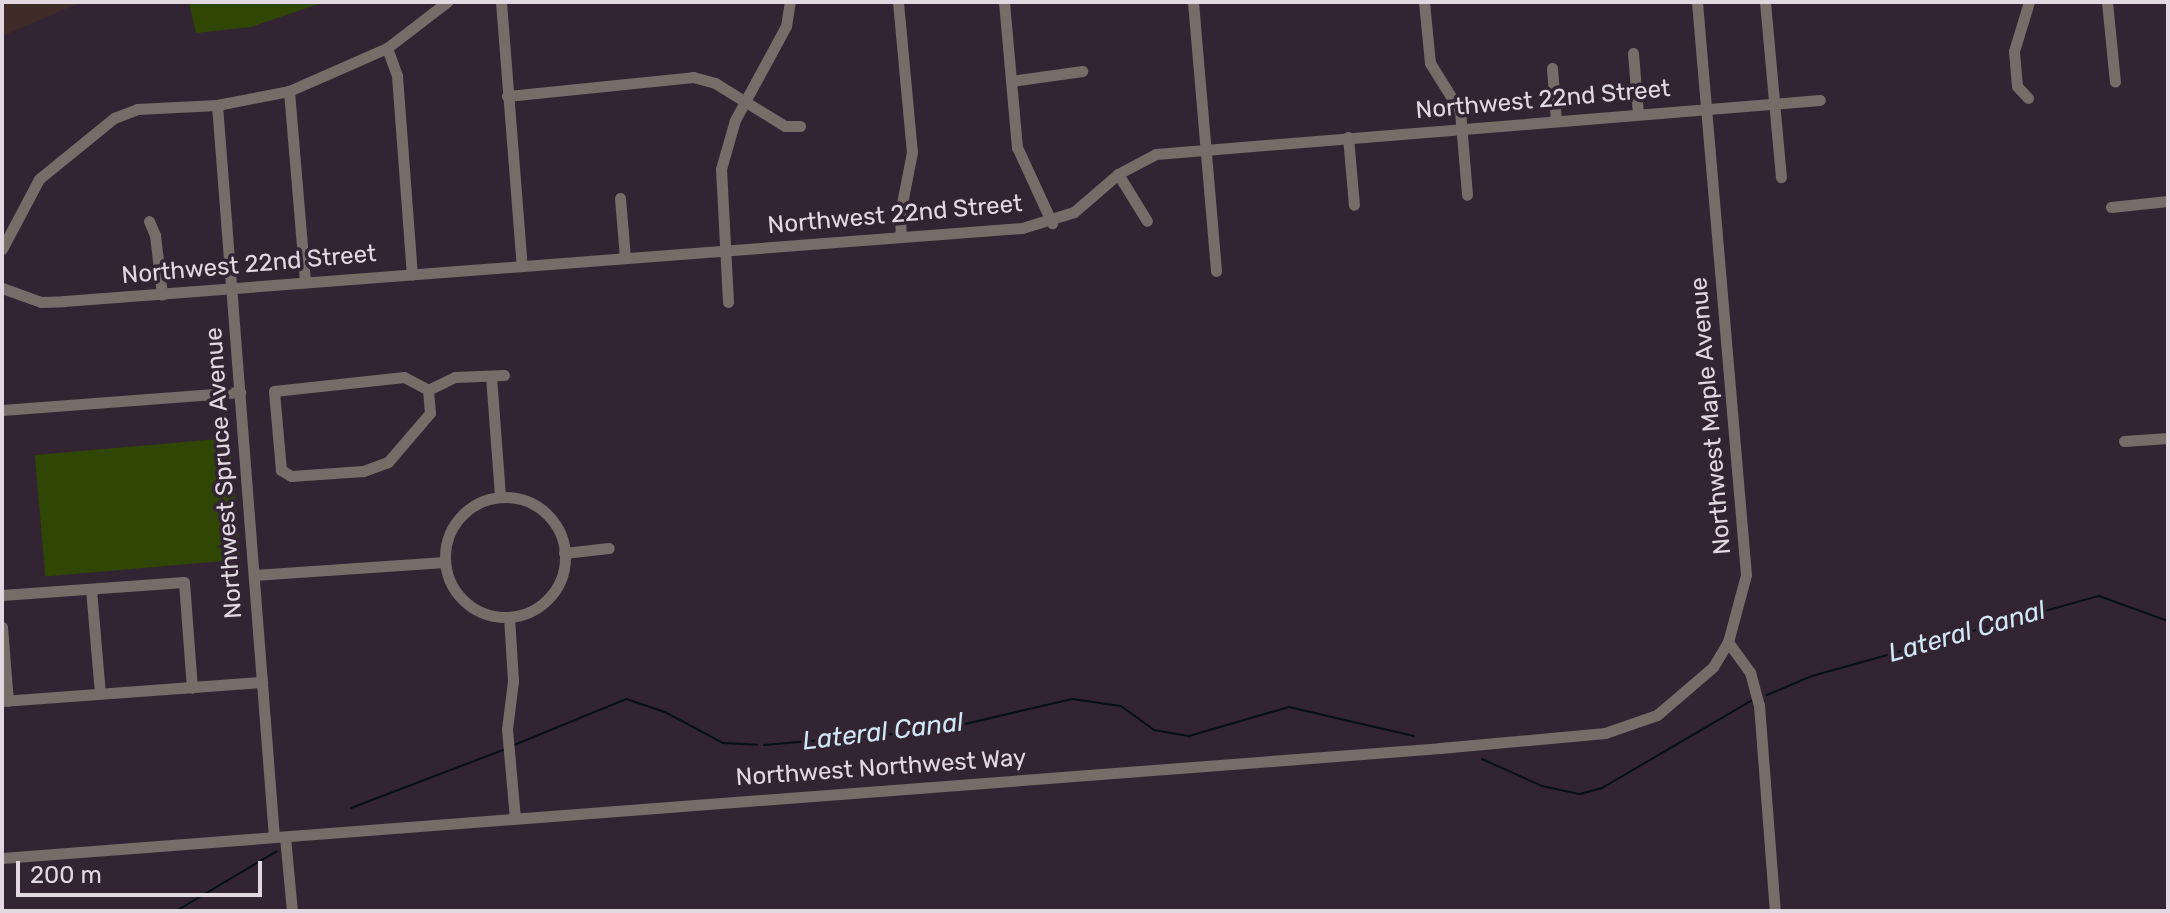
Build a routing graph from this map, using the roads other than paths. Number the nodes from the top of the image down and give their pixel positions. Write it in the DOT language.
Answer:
graph roads {
  1 [pos="447,2"];
  2 [pos="501,2"];
  3 [pos="790,2"];
  4 [pos="898,2"];
  5 [pos="1004,2"];
  6 [pos="1193,2"];
  7 [pos="1424,2"];
  8 [pos="1697,2"];
  9 [pos="1765,2"];
  10 [pos="2029,2"];
  11 [pos="2107,2"];
  12 [pos="387,48"];
  13 [pos="1633,53"];
  14 [pos="1552,68"];
  15 [pos="1082,71"];
  16 [pos="1011,81"];
  17 [pos="2115,82"];
  18 [pos="289,91"];
  19 [pos="507,96"];
  20 [pos="2028,98"];
  21 [pos="1820,100"];
  22 [pos="746,101"];
  23 [pos="1774,104"];
  24 [pos="217,105"];
  25 [pos="1707,108"];
  26 [pos="1638,114"];
  27 [pos="1556,121"];
  28 [pos="800,126"];
  29 [pos="1461,129"];
  30 [pos="1348,137"];
  31 [pos="1206,148"];
  32 [pos="1118,174"];
  33 [pos="1781,177"];
  34 [pos="1467,195"];
  35 [pos="620,198"];
  36 [pos="2168,201"];
  37 [pos="1354,205"];
  38 [pos="2111,207"];
  39 [pos="149,221"];
  40 [pos="1147,221"];
  41 [pos="1052,223"];
  42 [pos="901,237"];
  43 [pos="2,249"];
  44 [pos="723,251"];
  45 [pos="625,257"];
  46 [pos="522,266"];
  47 [pos="1216,271"];
  48 [pos="412,274"];
  49 [pos="305,282"];
  50 [pos="2,288"];
  51 [pos="231,288"];
  52 [pos="162,295"];
  53 [pos="728,302"];
  54 [pos="504,375"];
  55 [pos="491,376"];
  56 [pos="428,390"];
  57 [pos="240,392"];
  58 [pos="2,410"];
  59 [pos="2168,438"];
  60 [pos="2124,441"];
  61 [pos="500,497"];
  62 [pos="609,548"];
  63 [pos="564,553"];
  64 [pos="445,562"];
  65 [pos="254,575"];
  66 [pos="91,589"];
  67 [pos="2,595"];
  68 [pos="509,617"];
  69 [pos="2,627"];
  70 [pos="1728,642"];
  71 [pos="262,682"];
  72 [pos="192,688"];
  73 [pos="100,694"];
  74 [pos="5,701"];
  75 [pos="515,819"];
  76 [pos="280,837"];
  77 [pos="2,858"];
  78 [pos="292,911"];
  79 [pos="1775,911"];
  1 -- 12 [label="street"];
  2 -- 19 [label="street"];
  3 -- 22 [label="street"];
  4 -- 42 [label="street"];
  5 -- 16 [label="street"];
  6 -- 31 [label="street"];
  7 -- 29 [label="street"];
  8 -- 25 [label="street, Northwest Maple Avenue"];
  9 -- 23 [label="street"];
  10 -- 20 [label="street"];
  11 -- 17 [label="street"];
  12 -- 18 [label="street"];
  12 -- 48 [label="street"];
  13 -- 26 [label="street"];
  14 -- 27 [label="street"];
  15 -- 16 [label="street"];
  16 -- 41 [label="street"];
  18 -- 24 [label="street"];
  18 -- 49 [label="street"];
  19 -- 22 [label="street"];
  19 -- 46 [label="street"];
  21 -- 23 [label="street, Northwest 22nd Street"];
  22 -- 28 [label="street"];
  22 -- 44 [label="street"];
  23 -- 25 [label="street, Northwest 22nd Street"];
  23 -- 33 [label="street"];
  24 -- 43 [label="street"];
  24 -- 51 [label="street, Northwest Spruce Avenue"];
  25 -- 26 [label="street, Northwest 22nd Street"];
  25 -- 70 [label="street, Northwest Maple Avenue"];
  26 -- 27 [label="street, Northwest 22nd Street"];
  27 -- 29 [label="street, Northwest 22nd Street"];
  29 -- 30 [label="street, Northwest 22nd Street"];
  29 -- 34 [label="street"];
  30 -- 31 [label="street, Northwest 22nd Street"];
  30 -- 37 [label="street"];
  31 -- 32 [label="street, Northwest 22nd Street"];
  31 -- 47 [label="street"];
  32 -- 40 [label="street"];
  32 -- 41 [label="street, Northwest 22nd Street"];
  35 -- 45 [label="street"];
  36 -- 38 [label="street"];
  39 -- 52 [label="street"];
  41 -- 42 [label="street, Northwest 22nd Street"];
  42 -- 44 [label="street, Northwest 22nd Street"];
  44 -- 45 [label="street, Northwest 22nd Street"];
  44 -- 53 [label="street"];
  45 -- 46 [label="street, Northwest 22nd Street"];
  46 -- 48 [label="street, Northwest 22nd Street"];
  48 -- 49 [label="street, Northwest 22nd Street"];
  49 -- 51 [label="street, Northwest 22nd Street"];
  50 -- 52 [label="street, Northwest 22nd Street"];
  51 -- 52 [label="street, Northwest 22nd Street"];
  51 -- 57 [label="street, Northwest Spruce Avenue"];
  54 -- 55 [label="street"];
  55 -- 56 [label="street"];
  55 -- 61 [label="street"];
  56 -- 56 [label="street"];
  57 -- 58 [label="street"];
  57 -- 65 [label="street, Northwest Spruce Avenue"];
  59 -- 60 [label="street"];
  61 -- 63 [label="street"];
  61 -- 64 [label="street"];
  62 -- 63 [label="street"];
  63 -- 68 [label="street"];
  64 -- 65 [label="street"];
  64 -- 68 [label="street"];
  65 -- 71 [label="street, Northwest Spruce Avenue"];
  66 -- 67 [label="street"];
  66 -- 72 [label="street"];
  66 -- 73 [label="street"];
  68 -- 75 [label="street"];
  69 -- 74 [label="street"];
  70 -- 75 [label="street, Northwest Northwest Way"];
  70 -- 79 [label="street"];
  71 -- 72 [label="street"];
  71 -- 76 [label="street, Northwest Spruce Avenue"];
  72 -- 73 [label="street"];
  73 -- 74 [label="street"];
  75 -- 76 [label="street, Northwest Northwest Way"];
  76 -- 77 [label="street, Northwest Northwest Way"];
  76 -- 78 [label="street, Northwest Spruce Avenue"];
}
